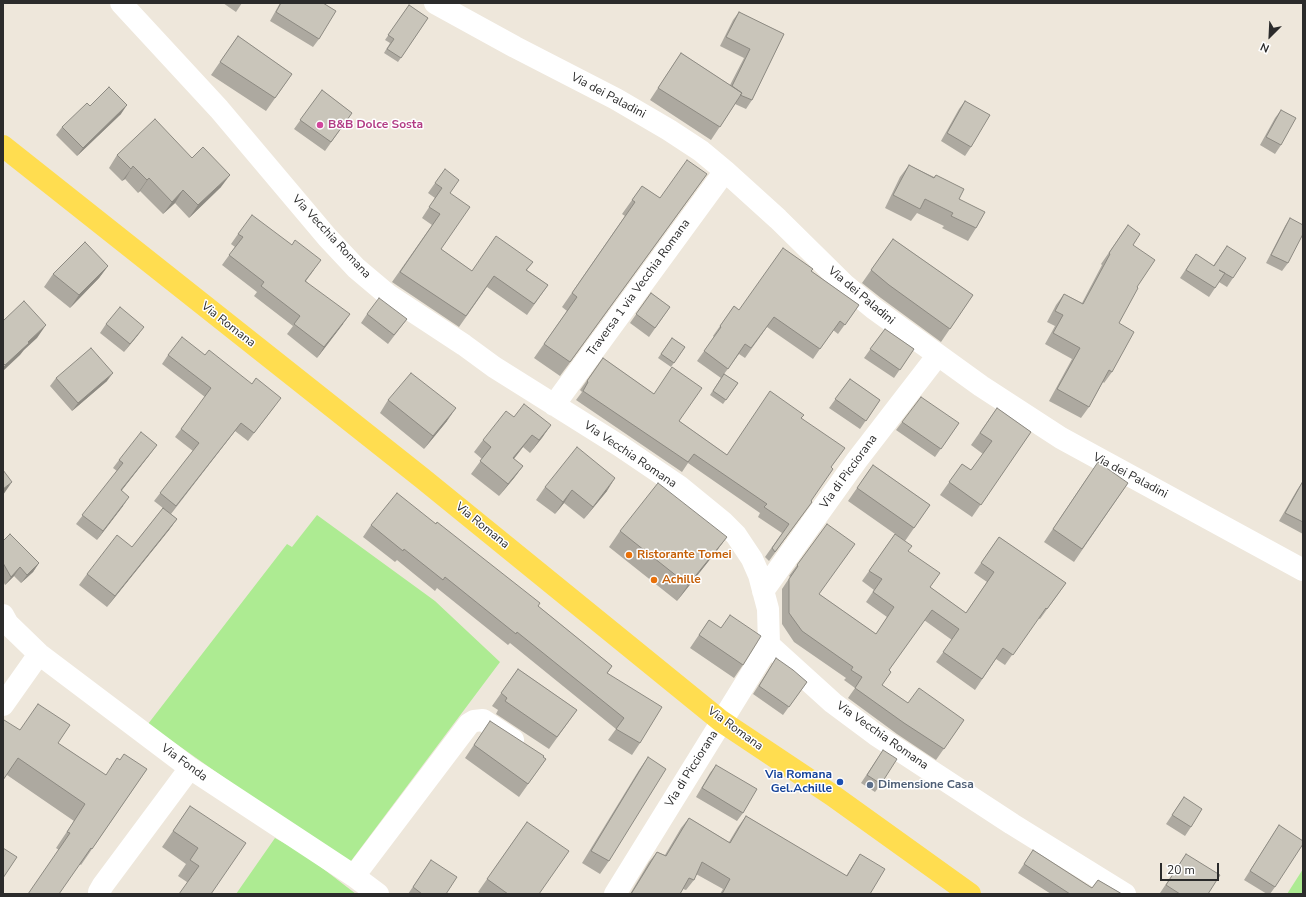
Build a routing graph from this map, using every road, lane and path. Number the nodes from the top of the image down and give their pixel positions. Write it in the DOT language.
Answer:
graph roads {
  1 [pos="121,3"];
  2 [pos="435,3"];
  3 [pos="3,146"];
  4 [pos="724,171"];
  5 [pos="938,355"];
  6 [pos="554,405"];
  7 [pos="1303,570"];
  8 [pos="763,591"];
  9 [pos="5,623"];
  10 [pos="769,645"];
  11 [pos="39,654"];
  12 [pos="3,705"];
  13 [pos="722,721"];
  14 [pos="527,749"];
  15 [pos="190,768"];
  16 [pos="354,876"];
  17 [pos="99,894"];
  18 [pos="378,894"];
  19 [pos="615,894"];
  20 [pos="970,894"];
  21 [pos="1125,894"];
  1 -- 6 [label="street, Via Vecchia Romana"];
  2 -- 4 [label="street, Via dei Paladini"];
  3 -- 13 [label="main road, Via Romana"];
  4 -- 5 [label="street, Via dei Paladini"];
  4 -- 6 [label="street, Traversa 1 via Vecchia Romana"];
  5 -- 7 [label="street, Via dei Paladini"];
  5 -- 8 [label="street, Via di Picciorana"];
  6 -- 8 [label="street, Via Vecchia Romana"];
  8 -- 10 [label="street, Via Vecchia Romana"];
  9 -- 11 [label="street, Via Fonda"];
  10 -- 13 [label="street, Via di Picciorana"];
  10 -- 21 [label="street, Via Vecchia Romana"];
  11 -- 12 [label="street"];
  11 -- 15 [label="street, Via Fonda"];
  13 -- 19 [label="street, Via di Picciorana"];
  13 -- 20 [label="main road, Via Romana"];
  14 -- 16 [label="street"];
  15 -- 16 [label="street, Via Fonda"];
  15 -- 17 [label="street"];
  16 -- 18 [label="street, Via Fonda"];
}
